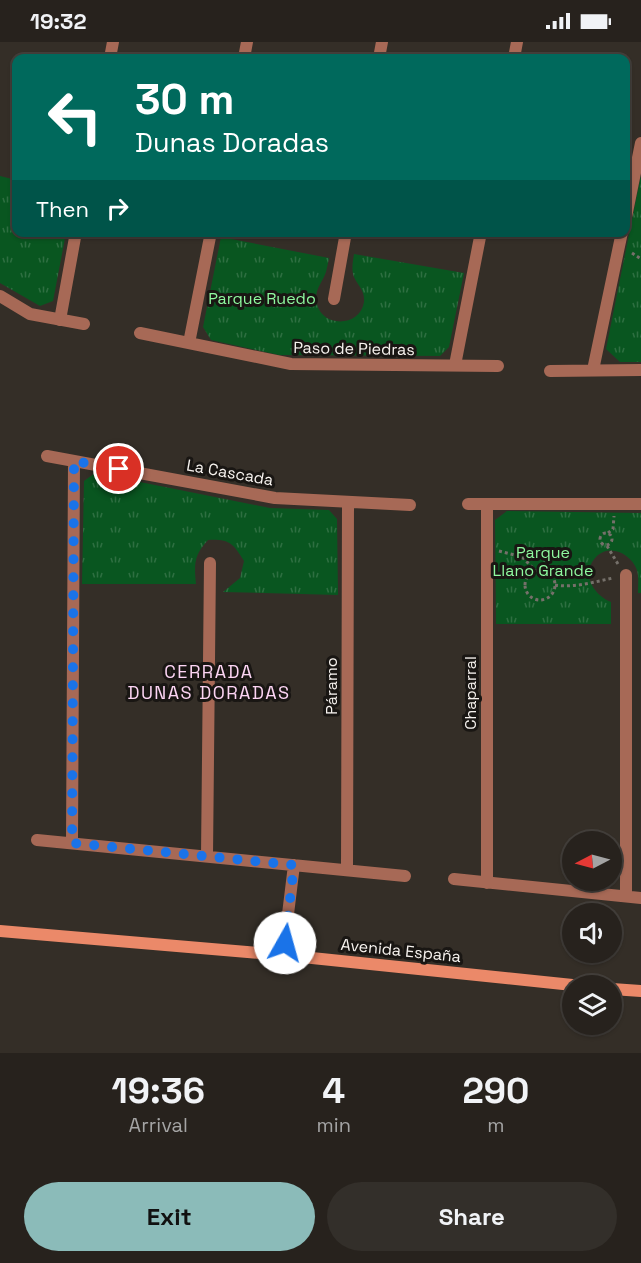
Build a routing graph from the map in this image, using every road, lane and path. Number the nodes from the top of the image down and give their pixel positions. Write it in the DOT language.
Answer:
graph roads {
  1 [pos="641,143"];
  2 [pos="630,197"];
  3 [pos="75,237"];
  4 [pos="210,237"];
  5 [pos="345,237"];
  6 [pos="480,237"];
  7 [pos="621,237"];
  8 [pos="630,252"];
  9 [pos="641,259"];
  10 [pos="0,296"];
  11 [pos="334,299"];
  12 [pos="60,320"];
  13 [pos="84,324"];
  14 [pos="140,333"];
  15 [pos="189,343"];
  16 [pos="455,365"];
  17 [pos="498,366"];
  18 [pos="594,370"];
  19 [pos="641,370"];
  20 [pos="550,371"];
  21 [pos="47,456"];
  22 [pos="74,461"];
  23 [pos="348,502"];
  24 [pos="468,504"];
  25 [pos="487,504"];
  26 [pos="641,504"];
  27 [pos="410,505"];
  28 [pos="607,546"];
  29 [pos="487,549"];
  30 [pos="210,563"];
  31 [pos="535,570"];
  32 [pos="626,575"];
  33 [pos="555,585"];
  34 [pos="37,840"];
  35 [pos="72,843"];
  36 [pos="207,856"];
  37 [pos="294,865"];
  38 [pos="347,870"];
  39 [pos="405,876"];
  40 [pos="454,879"];
  41 [pos="487,883"];
  42 [pos="626,896"];
  43 [pos="641,898"];
  44 [pos="0,932"];
  45 [pos="284,955"];
  46 [pos="562,984"];
  47 [pos="622,989"];
  48 [pos="641,992"];
  1 -- 2 [label="street"];
  3 -- 12 [label="street"];
  4 -- 15 [label="street"];
  5 -- 11 [label="street"];
  6 -- 16 [label="street"];
  7 -- 18 [label="street"];
  8 -- 9 [label="path"];
  10 -- 12 [label="street"];
  12 -- 13 [label="street"];
  14 -- 15 [label="street, Paso de Piedras"];
  15 -- 16 [label="street, Paso de Piedras"];
  16 -- 17 [label="street, Paso de Piedras"];
  18 -- 19 [label="street"];
  18 -- 20 [label="street"];
  21 -- 22 [label="street, La Cascada"];
  22 -- 23 [label="street, La Cascada"];
  22 -- 35 [label="street"];
  23 -- 27 [label="street, La Cascada"];
  23 -- 38 [label="street, Páramo"];
  24 -- 25 [label="street"];
  25 -- 26 [label="street"];
  25 -- 29 [label="street, Chaparral"];
  28 -- 28 [label="path"];
  28 -- 32 [label="path"];
  29 -- 31 [label="path"];
  29 -- 41 [label="street, Chaparral"];
  30 -- 36 [label="street"];
  31 -- 33 [label="path"];
  31 -- 33 [label="path"];
  32 -- 33 [label="path"];
  32 -- 42 [label="street"];
  34 -- 35 [label="street"];
  35 -- 36 [label="street"];
  36 -- 37 [label="street"];
  37 -- 38 [label="street"];
  37 -- 45 [label="street"];
  38 -- 39 [label="street"];
  40 -- 41 [label="street"];
  41 -- 42 [label="street"];
  42 -- 43 [label="street"];
  44 -- 45 [label="main road, Avenida España"];
  45 -- 46 [label="main road, Avenida España"];
  47 -- 48 [label="main road"];
}
